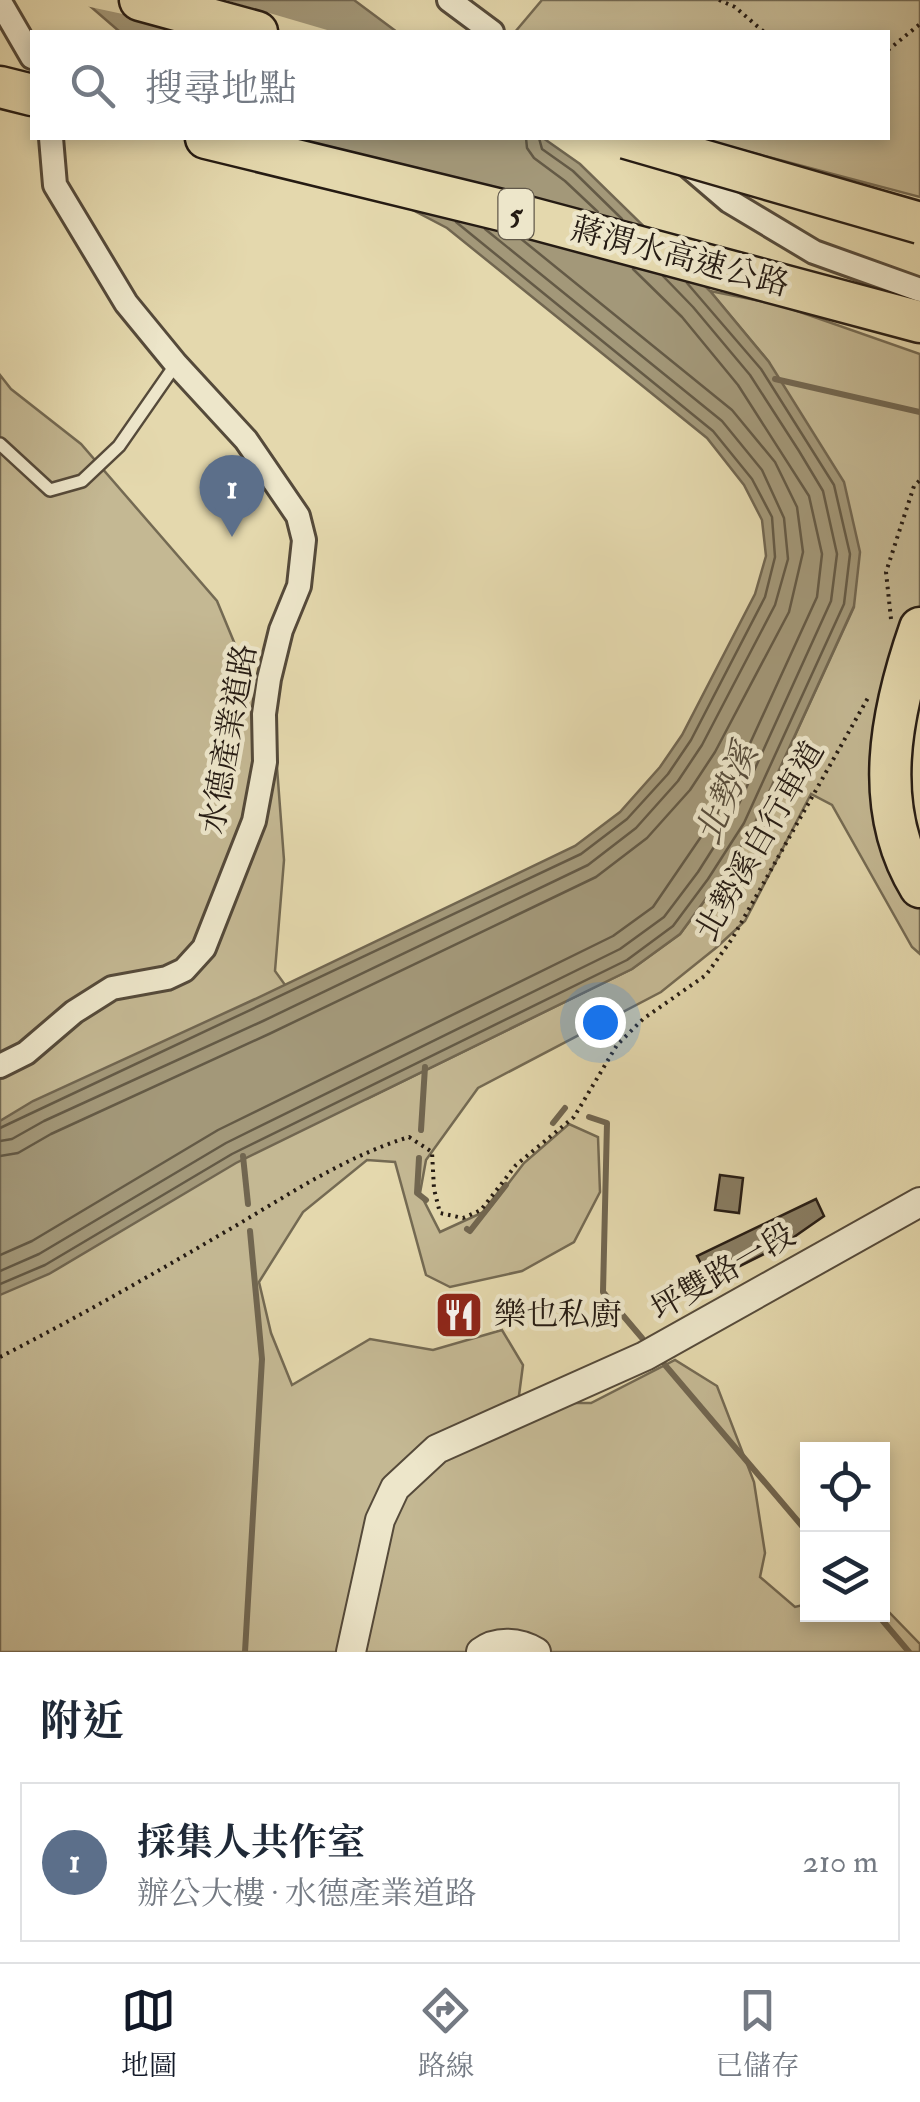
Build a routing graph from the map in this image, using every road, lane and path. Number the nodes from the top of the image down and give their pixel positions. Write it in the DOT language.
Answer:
graph roads {
  1 [pos="140,0"];
  2 [pos="449,0"];
  3 [pos="719,0"];
  4 [pos="0,2"];
  5 [pos="920,24"];
  6 [pos="250,30"];
  7 [pos="489,30"];
  8 [pos="762,30"];
  9 [pos="890,48"];
  10 [pos="30,54"];
  11 [pos="0,87"];
  12 [pos="30,94"];
  13 [pos="50,140"];
  14 [pos="214,140"];
  15 [pos="633,140"];
  16 [pos="655,140"];
  17 [pos="920,223"];
  18 [pos="920,290"];
  19 [pos="825,295"];
  20 [pos="920,322"];
  21 [pos="920,332"];
  22 [pos="176,364"];
  23 [pos="0,444"];
  24 [pos="920,480"];
  25 [pos="907,630"];
  26 [pos="875,685"];
  27 [pos="920,704"];
  28 [pos="920,814"];
  29 [pos="920,887"];
  30 [pos="0,1066"];
  31 [pos="920,1202"];
  32 [pos="0,1357"];
  33 [pos="352,1652"];
  34 [pos="481,1652"];
  35 [pos="536,1652"];
  1 -- 6 [label="highway"];
  2 -- 7 [label="street"];
  3 -- 8 [label="path"];
  4 -- 10 [label="street"];
  5 -- 9 [label="path"];
  11 -- 12 [label="highway"];
  13 -- 22 [label="street, 水德產業道路"];
  14 -- 19 [label="highway, 蔣渭水高速公路 / 5"];
  15 -- 17 [label="highway, bridge"];
  16 -- 18 [label="street, bridge"];
  19 -- 20 [label="highway, 蔣渭水高速公路 / 5"];
  19 -- 21 [label="highway"];
  22 -- 23 [label="lane"];
  22 -- 30 [label="street, 水德產業道路"];
  24 -- 25 [label="path"];
  25 -- 29 [label="highway"];
  26 -- 32 [label="path, 北勢溪自行車道"];
  27 -- 28 [label="highway"];
  31 -- 33 [label="street, 坪雙路一段"];
  34 -- 35 [label="street"];
}
